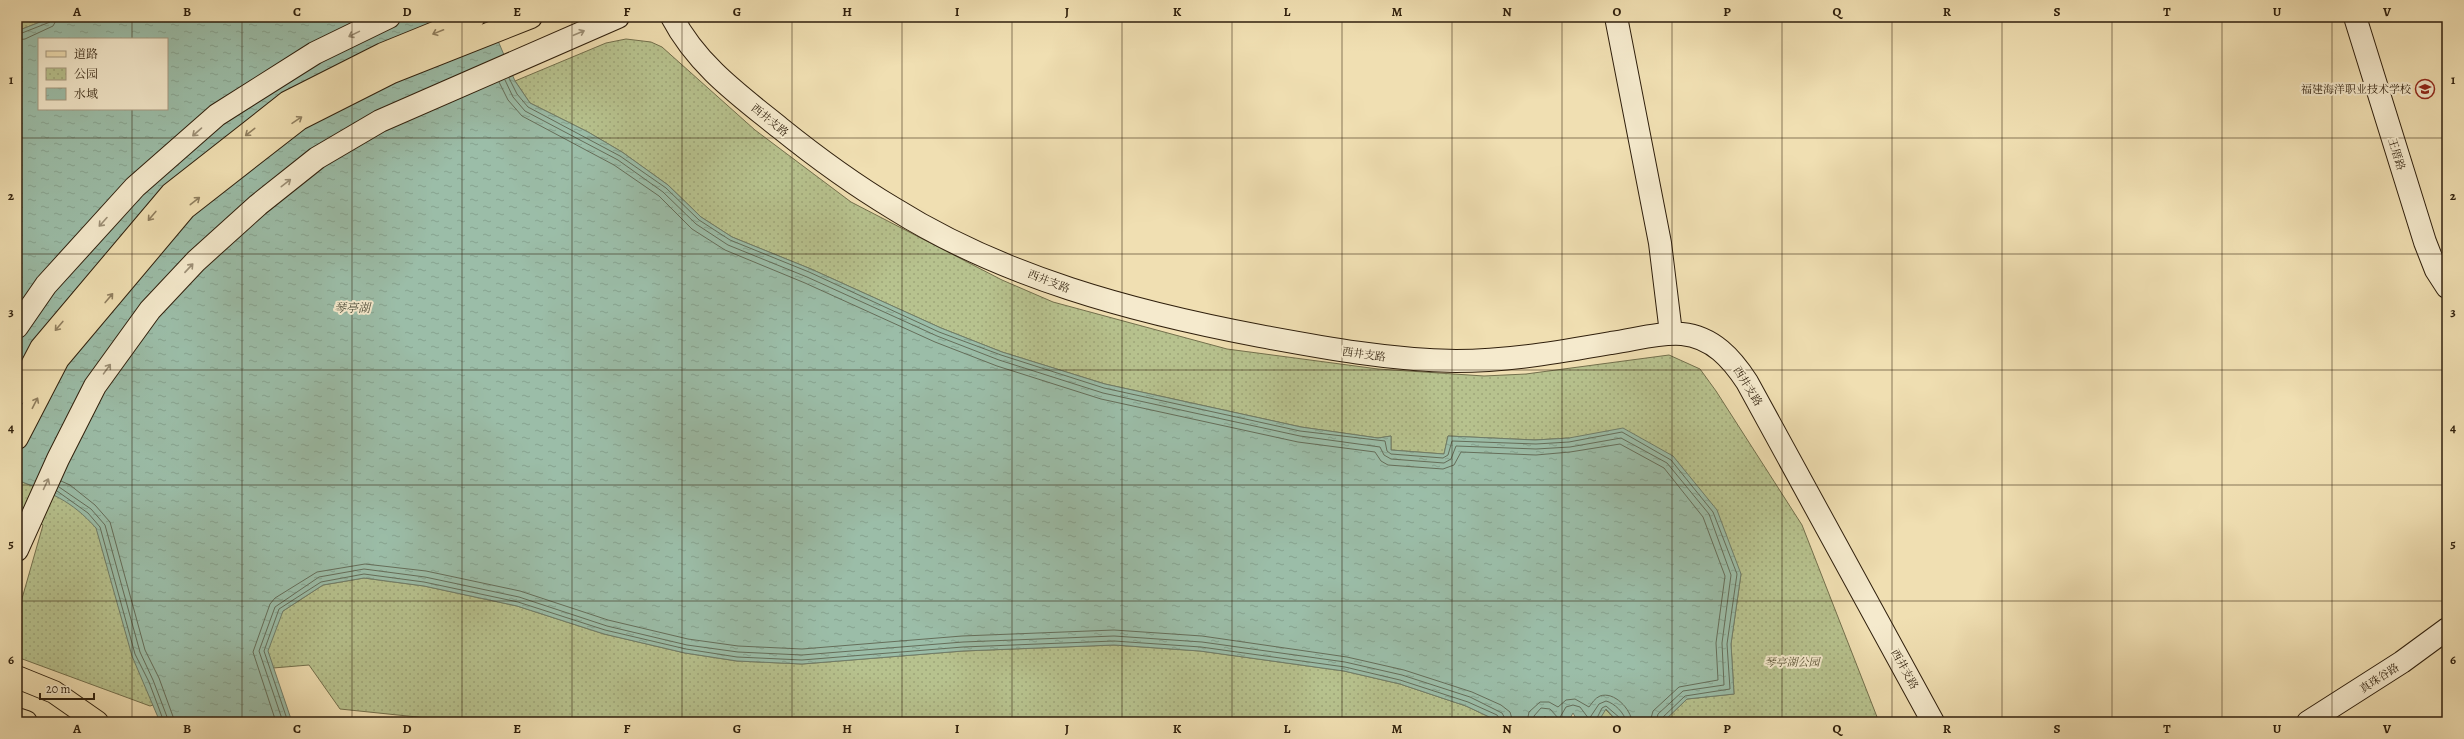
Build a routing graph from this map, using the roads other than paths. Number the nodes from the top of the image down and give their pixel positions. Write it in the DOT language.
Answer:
graph roads {
  1 [pos="389,17"];
  2 [pos="474,17"];
  3 [pos="531,17"];
  4 [pos="618,17"];
  5 [pos="672,17"];
  6 [pos="1616,17"];
  7 [pos="2355,17"];
  8 [pos="2447,287"];
  9 [pos="17,327"];
  10 [pos="1671,333"];
  11 [pos="17,394"];
  12 [pos="17,438"];
  13 [pos="17,550"];
  14 [pos="2447,629"];
  15 [pos="17,677"];
  16 [pos="17,719"];
  17 [pos="26,722"];
  18 [pos="97,722"];
  19 [pos="1933,722"];
  20 [pos="2308,722"];
  1 -- 9 [label="street, one-way"];
  2 -- 11 [label="main road, one-way"];
  12 -- 3 [label="main road, one-way"];
  13 -- 4 [label="street, one-way"];
  5 -- 10 [label="street, 西井支路"];
  6 -- 10 [label="street"];
  7 -- 8 [label="street, 王厝路"];
  10 -- 19 [label="street, 西井支路"];
  14 -- 20 [label="street, 真珠谷路"];
  15 -- 18 [label="main road"];
  16 -- 17 [label="main road"];
}
